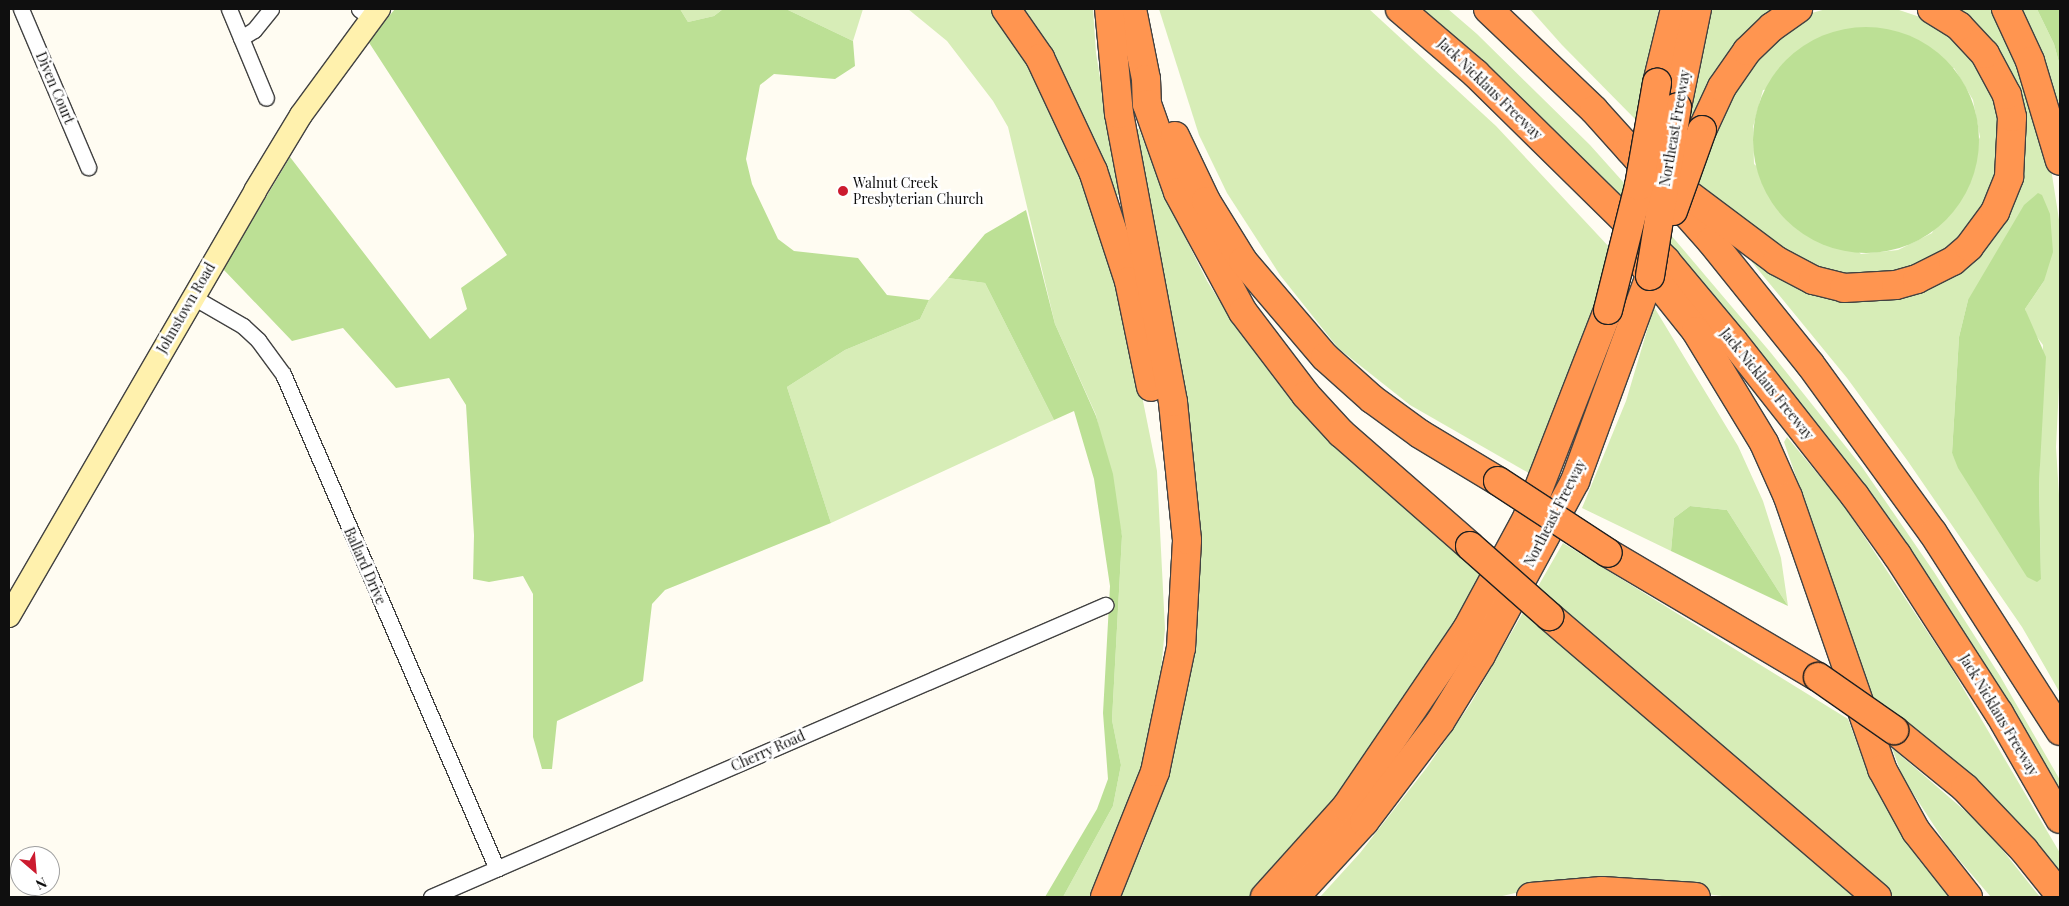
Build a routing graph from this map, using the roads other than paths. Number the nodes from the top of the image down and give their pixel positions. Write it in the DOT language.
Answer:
graph roads {
  1 [pos="21,9"];
  2 [pos="229,9"];
  3 [pos="271,9"];
  4 [pos="1006,9"];
  5 [pos="1110,9"];
  6 [pos="1132,9"];
  7 [pos="1400,9"];
  8 [pos="1488,9"];
  9 [pos="1516,9"];
  10 [pos="1675,9"];
  11 [pos="1696,9"];
  12 [pos="1798,9"];
  13 [pos="1932,9"];
  14 [pos="2006,9"];
  15 [pos="370,12"];
  16 [pos="241,38"];
  17 [pos="1146,79"];
  18 [pos="266,98"];
  19 [pos="1594,110"];
  20 [pos="1630,150"];
  21 [pos="2060,161"];
  22 [pos="88,167"];
  23 [pos="1590,188"];
  24 [pos="1650,276"];
  25 [pos="193,296"];
  26 [pos="1187,540"];
  27 [pos="1105,605"];
  28 [pos="9,616"];
  29 [pos="2060,731"];
  30 [pos="2060,819"];
  31 [pos="497,868"];
  32 [pos="2060,895"];
  33 [pos="431,897"];
  34 [pos="1105,897"];
  35 [pos="1265,897"];
  36 [pos="1295,897"];
  37 [pos="1531,897"];
  38 [pos="1696,897"];
  39 [pos="1877,897"];
  40 [pos="1968,897"];
  1 -- 22 [label="street, Diven Court"];
  2 -- 16 [label="street"];
  3 -- 16 [label="street"];
  4 -- 26 [label="highway"];
  5 -- 26 [label="highway"];
  6 -- 17 [label="highway"];
  7 -- 23 [label="highway, Jack Nicklaus Freeway"];
  8 -- 19 [label="highway"];
  9 -- 19 [label="highway"];
  10 -- 35 [label="highway, bridge"];
  11 -- 24 [label="highway, Northeast Freeway, bridge"];
  12 -- 24 [label="highway, bridge"];
  13 -- 20 [label="highway"];
  14 -- 21 [label="highway"];
  15 -- 25 [label="main road, Johnstown Road"];
  16 -- 18 [label="street"];
  17 -- 32 [label="highway, bridge"];
  17 -- 39 [label="highway, bridge"];
  19 -- 20 [label="highway"];
  20 -- 29 [label="highway"];
  23 -- 30 [label="highway, Jack Nicklaus Freeway"];
  23 -- 40 [label="highway"];
  24 -- 36 [label="highway, Northeast Freeway"];
  25 -- 28 [label="main road, Johnstown Road"];
  25 -- 31 [label="street, Ballard Drive"];
  26 -- 34 [label="highway"];
  27 -- 31 [label="street, Cherry Road"];
  31 -- 33 [label="street, Cherry Road"];
  37 -- 38 [label="highway"];
}
